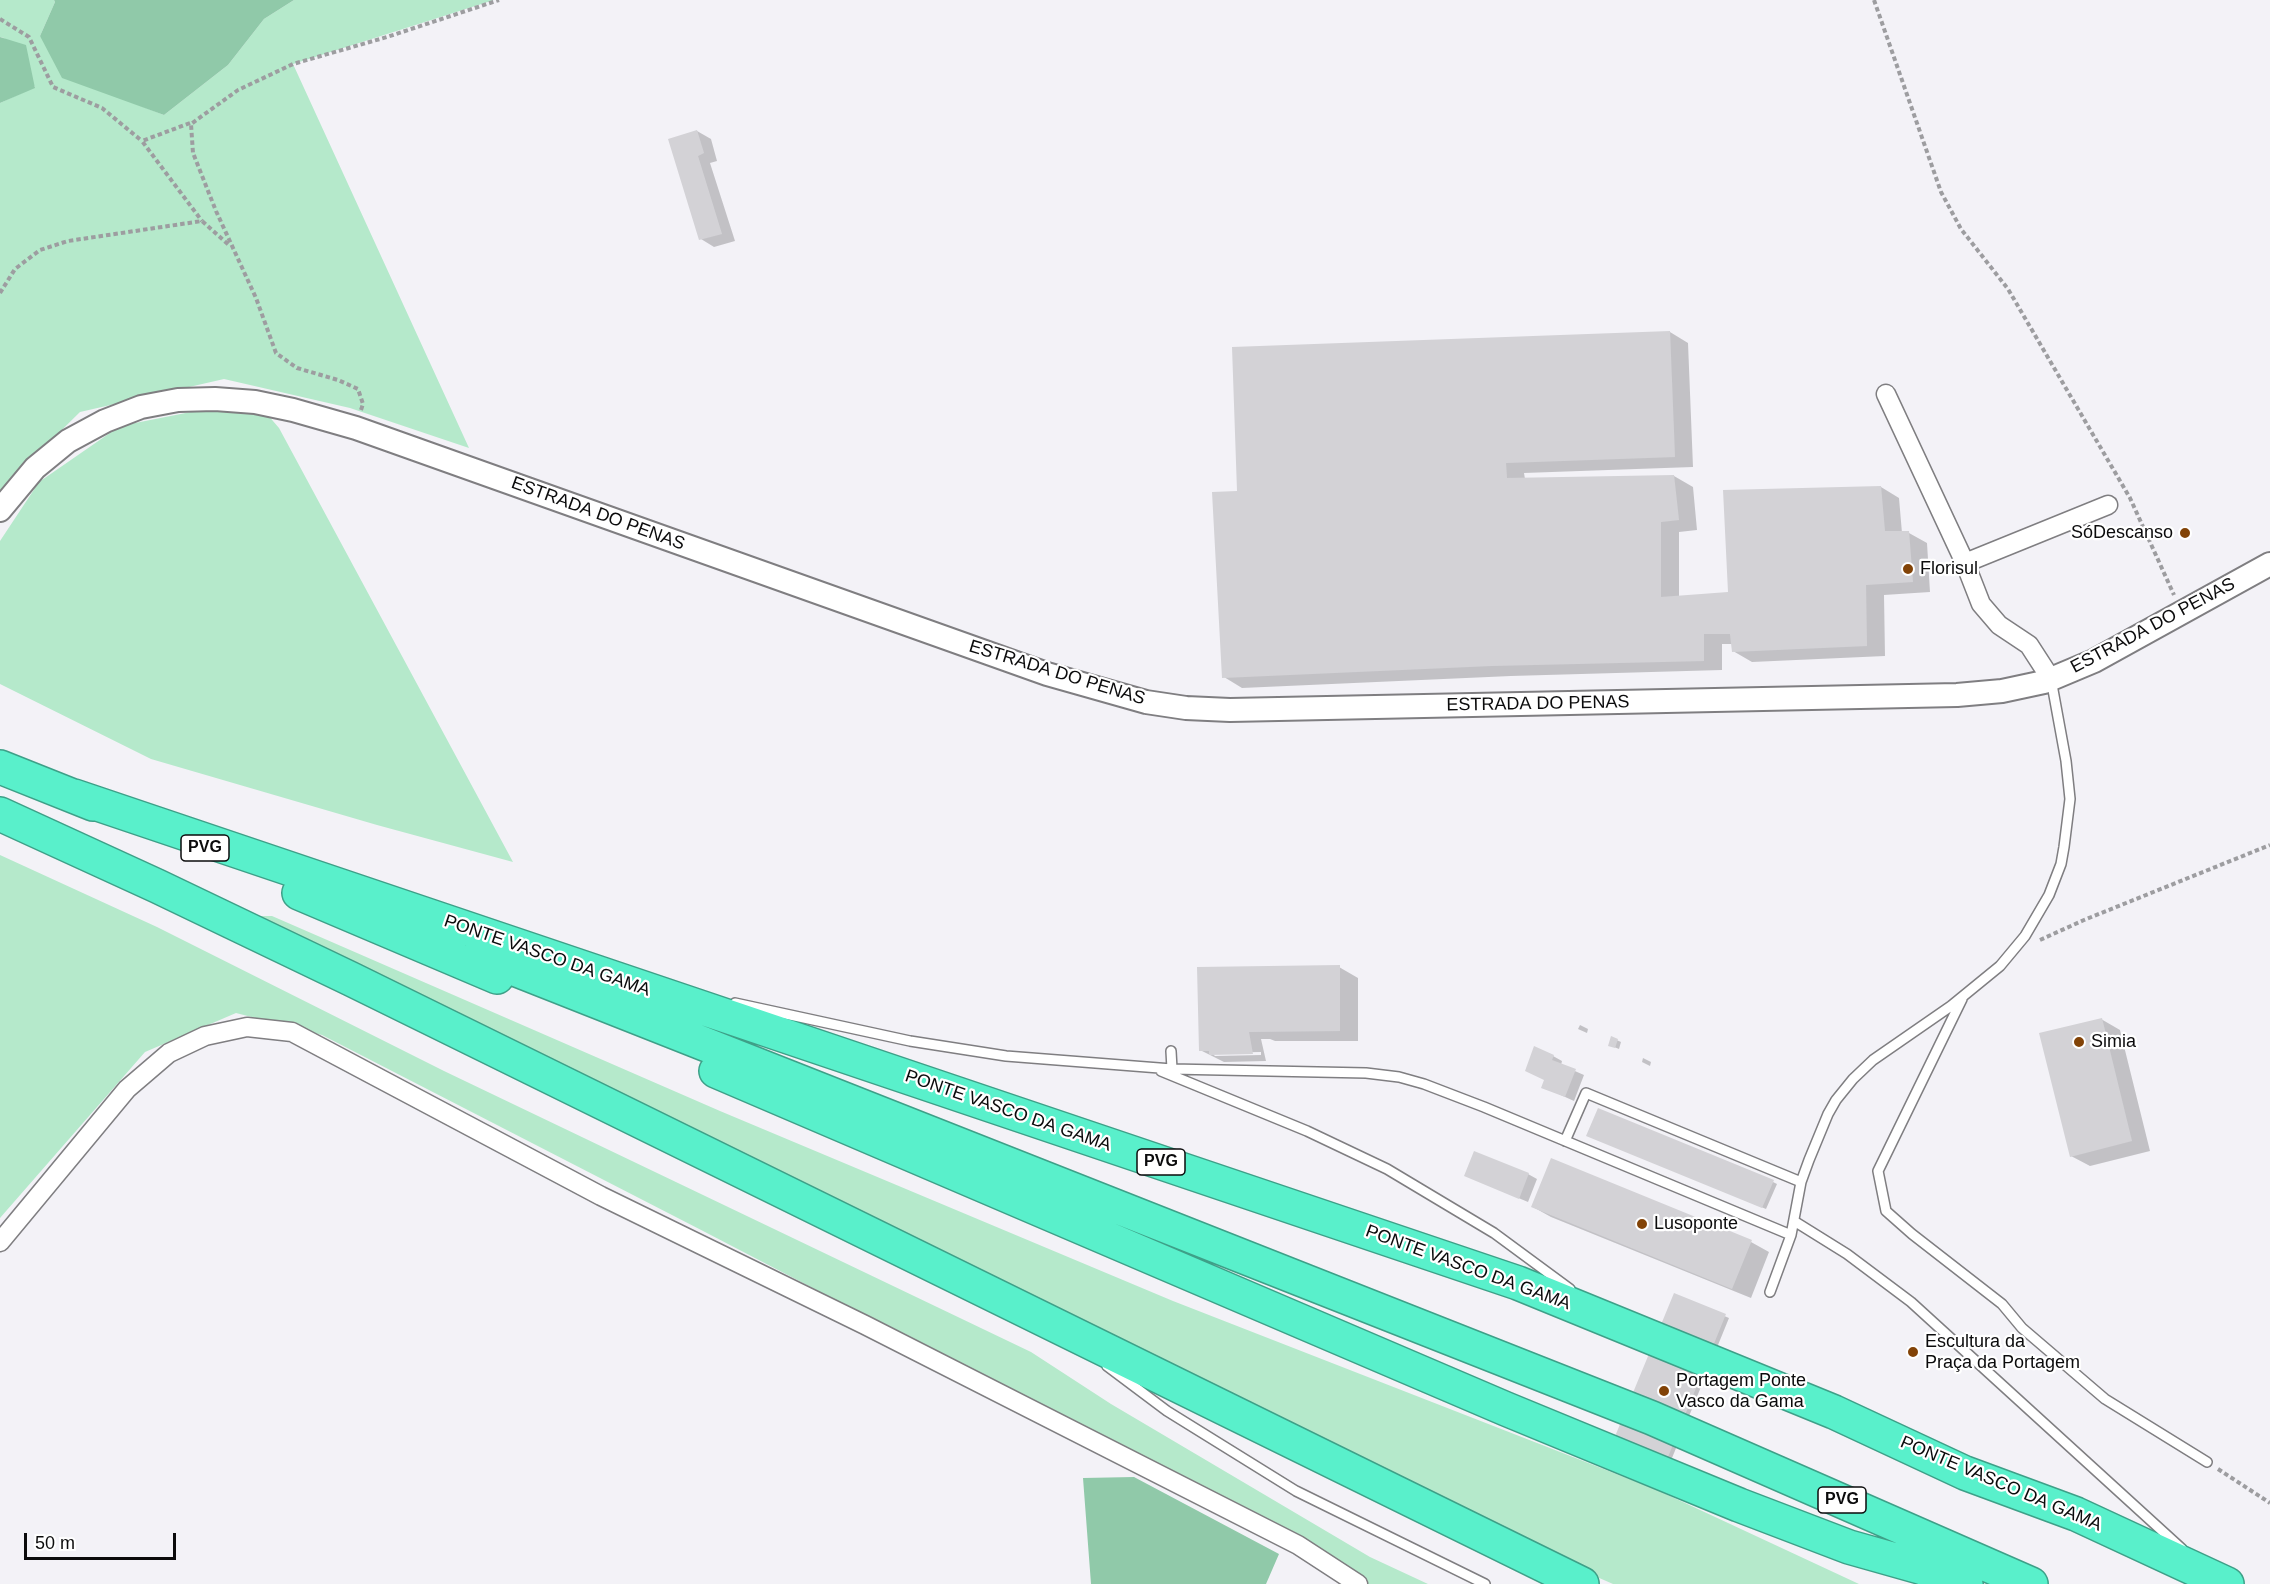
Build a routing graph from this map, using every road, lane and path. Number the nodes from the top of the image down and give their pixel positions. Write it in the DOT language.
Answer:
graph roads {
  1 [pos="499,0"];
  2 [pos="1874,0"];
  3 [pos="0,20"];
  4 [pos="194,121"];
  5 [pos="142,141"];
  6 [pos="202,222"];
  7 [pos="233,249"];
  8 [pos="0,293"];
  9 [pos="1886,394"];
  10 [pos="356,428"];
  11 [pos="2109,505"];
  12 [pos="0,510"];
  13 [pos="1965,563"];
  14 [pos="2270,564"];
  15 [pos="2182,612"];
  16 [pos="2050,679"];
  17 [pos="0,767"];
  18 [pos="74,796"];
  19 [pos="0,814"];
  20 [pos="2270,845"];
  21 [pos="2012,953"];
  22 [pos="568,963"];
  23 [pos="676,988"];
  24 [pos="1964,997"];
  25 [pos="727,1001"];
  26 [pos="1171,1051"];
  27 [pos="1153,1068"];
  28 [pos="1172,1069"];
  29 [pos="1565,1141"];
  30 [pos="1802,1182"];
  31 [pos="1794,1221"];
  32 [pos="1791,1235"];
  33 [pos="0,1242"];
  34 [pos="1770,1292"];
  35 [pos="1613,1321"];
  36 [pos="1047,1322"];
  37 [pos="1093,1356"];
  38 [pos="1102,1363"];
  39 [pos="2208,1462"];
  40 [pos="2270,1503"];
  41 [pos="2221,1581"];
  42 [pos="1358,1584"];
  43 [pos="1485,1584"];
  44 [pos="1582,1584"];
  45 [pos="1966,1584"];
  46 [pos="2031,1584"];
  1 -- 4 [label="path"];
  2 -- 15 [label="path"];
  3 -- 5 [label="path"];
  4 -- 5 [label="path"];
  4 -- 7 [label="path"];
  5 -- 6 [label="path"];
  6 -- 7 [label="path"];
  6 -- 8 [label="path"];
  7 -- 10 [label="path"];
  9 -- 13 [label="street"];
  10 -- 12 [label="street, ESTRADA DO PENAS"];
  10 -- 16 [label="street, ESTRADA DO PENAS"];
  11 -- 13 [label="street"];
  13 -- 16 [label="street"];
  14 -- 15 [label="street, ESTRADA DO PENAS"];
  15 -- 16 [label="street, ESTRADA DO PENAS"];
  16 -- 21 [label="lane"];
  17 -- 18 [label="highway, PONTE VASCO DA GAMA / PVG"];
  18 -- 22 [label="highway, PONTE VASCO DA GAMA / PVG"];
  18 -- 45 [label="highway, PONTE VASCO DA GAMA / PVG"];
  18 -- 46 [label="highway, PONTE VASCO DA GAMA / PVG"];
  19 -- 36 [label="highway"];
  20 -- 21 [label="path"];
  21 -- 24 [label="lane"];
  22 -- 23 [label="lane"];
  22 -- 35 [label="highway, PONTE VASCO DA GAMA / PVG"];
  24 -- 30 [label="lane"];
  24 -- 39 [label="lane"];
  25 -- 27 [label="lane"];
  26 -- 28 [label="lane"];
  27 -- 28 [label="lane"];
  27 -- 35 [label="lane"];
  28 -- 29 [label="lane"];
  29 -- 30 [label="lane"];
  29 -- 32 [label="lane"];
  30 -- 31 [label="lane"];
  31 -- 32 [label="lane"];
  31 -- 41 [label="lane"];
  32 -- 34 [label="lane"];
  33 -- 42 [label="street"];
  35 -- 41 [label="highway, PONTE VASCO DA GAMA / PVG"];
  36 -- 37 [label="lane"];
  36 -- 44 [label="highway"];
  38 -- 43 [label="lane"];
  39 -- 40 [label="path"];
}
